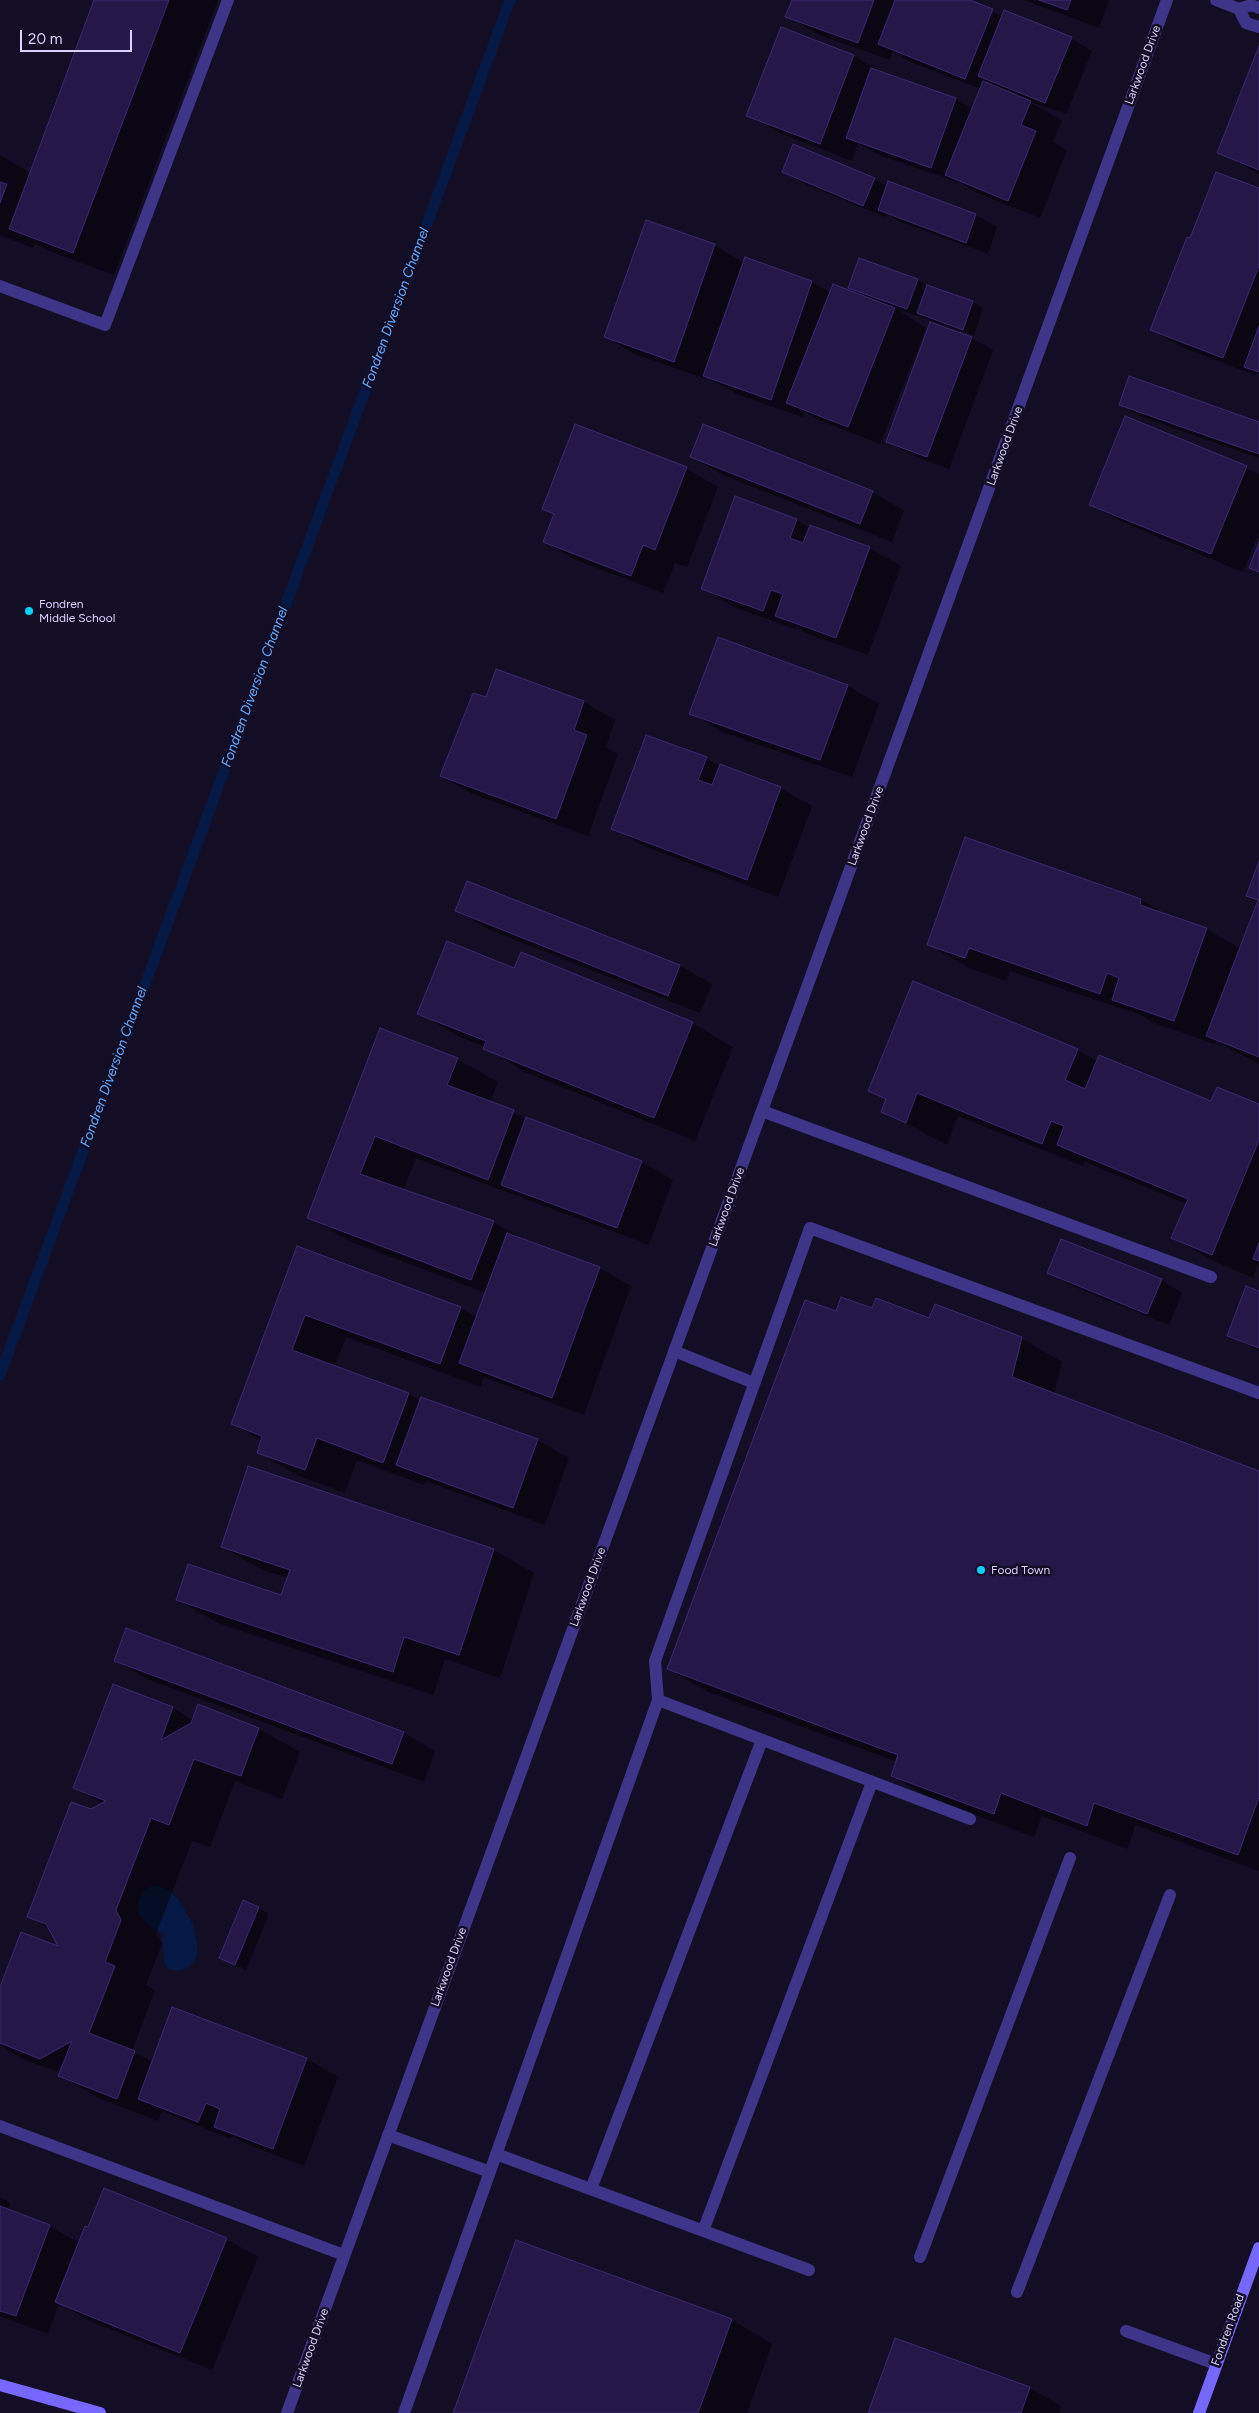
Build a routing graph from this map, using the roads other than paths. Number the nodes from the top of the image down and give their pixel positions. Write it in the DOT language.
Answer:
graph roads {
  1 [pos="228,0"];
  2 [pos="1167,0"];
  3 [pos="1216,0"];
  4 [pos="1259,8"];
  5 [pos="1239,9"];
  6 [pos="1259,27"];
  7 [pos="0,286"];
  8 [pos="762,1110"];
  9 [pos="1211,1277"];
  10 [pos="674,1351"];
  11 [pos="754,1383"];
  12 [pos="1259,1393"];
  13 [pos="658,1700"];
  14 [pos="762,1740"];
  15 [pos="872,1782"];
  16 [pos="970,1819"];
  17 [pos="1070,1858"];
  18 [pos="1170,1895"];
  19 [pos="0,2126"];
  20 [pos="388,2135"];
  21 [pos="496,2154"];
  22 [pos="490,2172"];
  23 [pos="591,2189"];
  24 [pos="703,2231"];
  25 [pos="1259,2248"];
  26 [pos="344,2255"];
  27 [pos="920,2257"];
  28 [pos="809,2270"];
  29 [pos="1017,2292"];
  30 [pos="1126,2331"];
  31 [pos="1216,2364"];
  32 [pos="0,2384"];
  33 [pos="100,2413"];
  34 [pos="287,2413"];
  35 [pos="404,2413"];
  36 [pos="1199,2413"];
  1 -- 7 [label="street"];
  2 -- 8 [label="street, Larkwood Drive"];
  3 -- 5 [label="street"];
  4 -- 5 [label="street"];
  5 -- 6 [label="street"];
  8 -- 9 [label="street"];
  8 -- 10 [label="street, Larkwood Drive"];
  10 -- 11 [label="street"];
  10 -- 20 [label="street, Larkwood Drive"];
  11 -- 12 [label="street"];
  11 -- 13 [label="street"];
  13 -- 14 [label="street"];
  13 -- 21 [label="street"];
  14 -- 15 [label="street"];
  14 -- 23 [label="street"];
  15 -- 16 [label="street"];
  15 -- 24 [label="street"];
  17 -- 27 [label="street"];
  18 -- 29 [label="street"];
  19 -- 26 [label="street"];
  20 -- 22 [label="street"];
  20 -- 26 [label="street, Larkwood Drive"];
  21 -- 22 [label="street"];
  21 -- 23 [label="street"];
  22 -- 35 [label="street"];
  23 -- 24 [label="street"];
  24 -- 28 [label="street"];
  25 -- 31 [label="main road, Fondren Road"];
  26 -- 34 [label="street, Larkwood Drive"];
  30 -- 31 [label="street"];
  31 -- 36 [label="main road, Fondren Road"];
  32 -- 33 [label="main road"];
}
